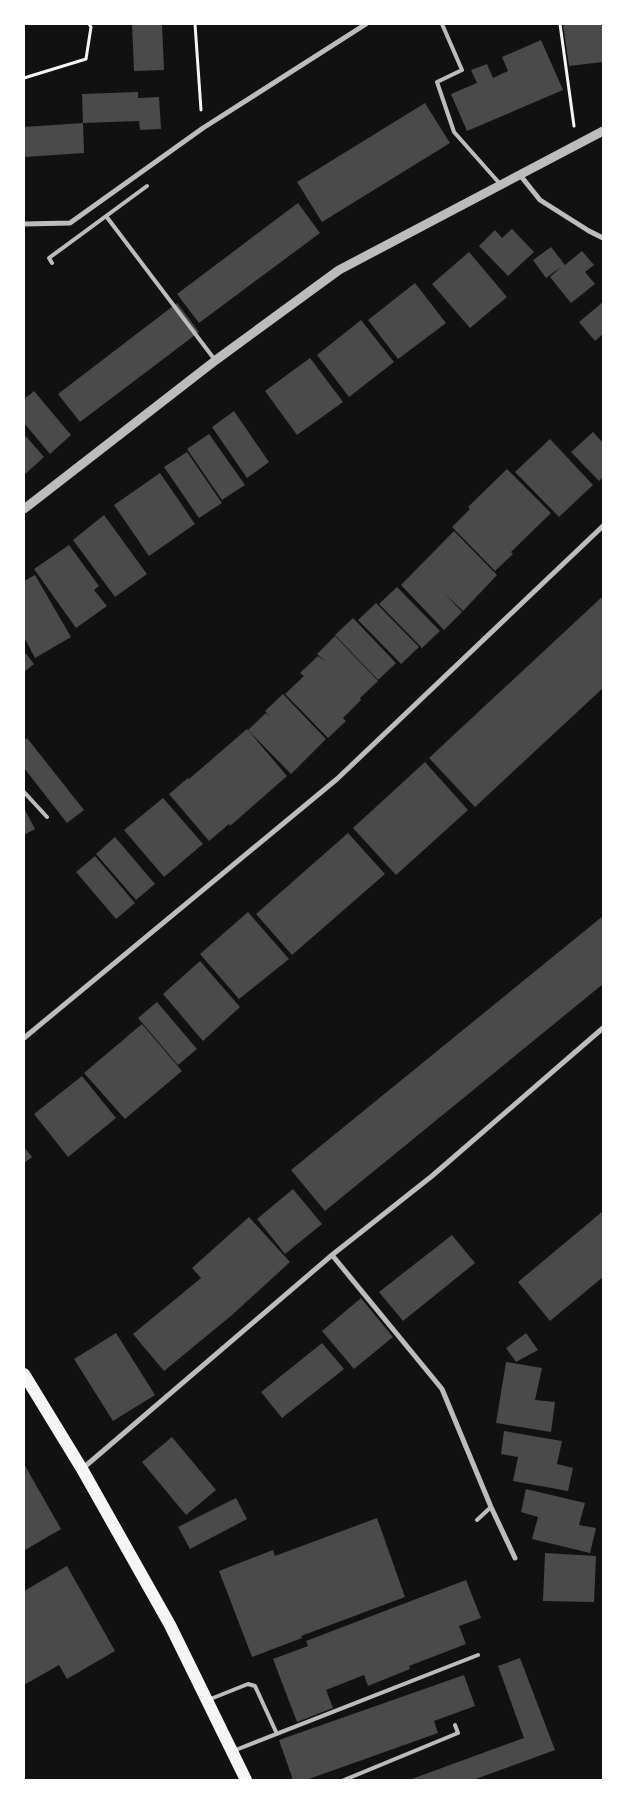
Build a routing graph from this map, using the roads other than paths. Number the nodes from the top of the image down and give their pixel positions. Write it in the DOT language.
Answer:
graph roads {
  1 [pos="366,24"];
  2 [pos="442,24"];
  3 [pos="603,131"];
  4 [pos="520,175"];
  5 [pos="501,185"];
  6 [pos="147,186"];
  7 [pos="106,216"];
  8 [pos="24,224"];
  9 [pos="603,238"];
  10 [pos="52,263"];
  11 [pos="216,360"];
  12 [pos="24,509"];
  13 [pos="603,526"];
  14 [pos="24,792"];
  15 [pos="47,816"];
  16 [pos="603,1028"];
  17 [pos="24,1038"];
  18 [pos="332,1255"];
  19 [pos="24,1374"];
  20 [pos="82,1469"];
  21 [pos="492,1507"];
  22 [pos="477,1520"];
  23 [pos="515,1558"];
  24 [pos="478,1655"];
  25 [pos="206,1700"];
  26 [pos="455,1725"];
  27 [pos="277,1734"];
  28 [pos="231,1752"];
  29 [pos="246,1780"];
  30 [pos="344,1780"];
  1 -- 8 [label="street"];
  2 -- 5 [label="lane"];
  3 -- 4 [label="street"];
  4 -- 5 [label="street"];
  4 -- 9 [label="street"];
  5 -- 11 [label="street"];
  6 -- 7 [label="lane"];
  7 -- 10 [label="lane"];
  7 -- 11 [label="lane"];
  11 -- 12 [label="street"];
  13 -- 17 [label="street"];
  14 -- 15 [label="lane"];
  16 -- 18 [label="street"];
  18 -- 20 [label="street"];
  18 -- 21 [label="street"];
  19 -- 20 [label="main road"];
  20 -- 25 [label="main road"];
  21 -- 22 [label="lane"];
  21 -- 23 [label="street"];
  24 -- 27 [label="lane"];
  25 -- 27 [label="lane"];
  25 -- 28 [label="main road"];
  26 -- 30 [label="lane"];
  27 -- 28 [label="lane"];
  28 -- 29 [label="main road"];
}
